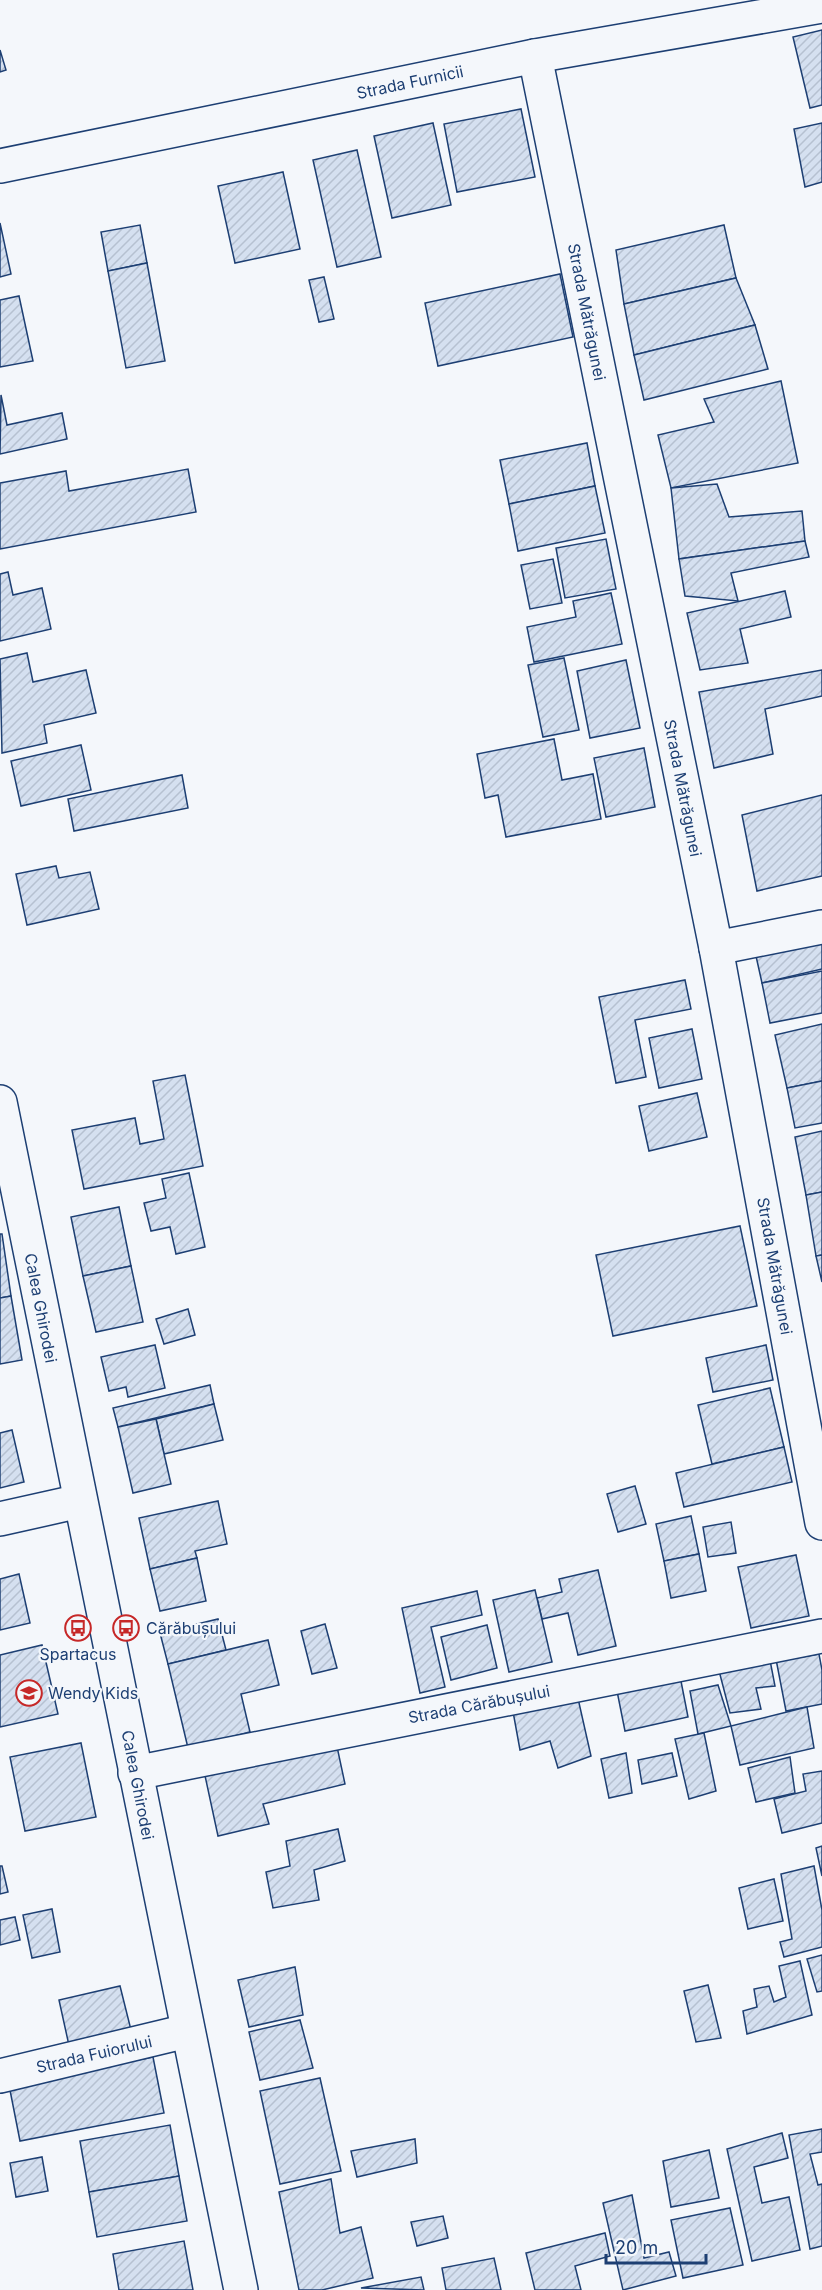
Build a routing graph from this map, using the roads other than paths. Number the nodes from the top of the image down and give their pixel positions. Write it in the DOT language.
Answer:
graph roads {
  1 [pos="822,6"];
  2 [pos="535,56"];
  3 [pos="0,166"];
  4 [pos="822,927"];
  5 [pos="716,948"];
  6 [pos="0,1102"];
  7 [pos="80,1501"];
  8 [pos="0,1519"];
  9 [pos="822,1522"];
  10 [pos="822,1636"];
  11 [pos="135,1773"];
  12 [pos="188,2031"];
  13 [pos="0,2076"];
  14 [pos="242,2290"];
  1 -- 2 [label="street, Strada Furnicii"];
  2 -- 3 [label="street, Strada Furnicii"];
  2 -- 5 [label="street, Strada Mătrăgunei"];
  4 -- 5 [label="street"];
  5 -- 9 [label="street, Strada Mătrăgunei"];
  6 -- 7 [label="street, Calea Ghirodei"];
  7 -- 8 [label="street"];
  7 -- 11 [label="street, Calea Ghirodei"];
  10 -- 11 [label="street, Strada Cărăbușului"];
  11 -- 12 [label="street, Calea Ghirodei"];
  12 -- 13 [label="street, Strada Fuiorului"];
  12 -- 14 [label="street, Calea Ghirodei"];
}
